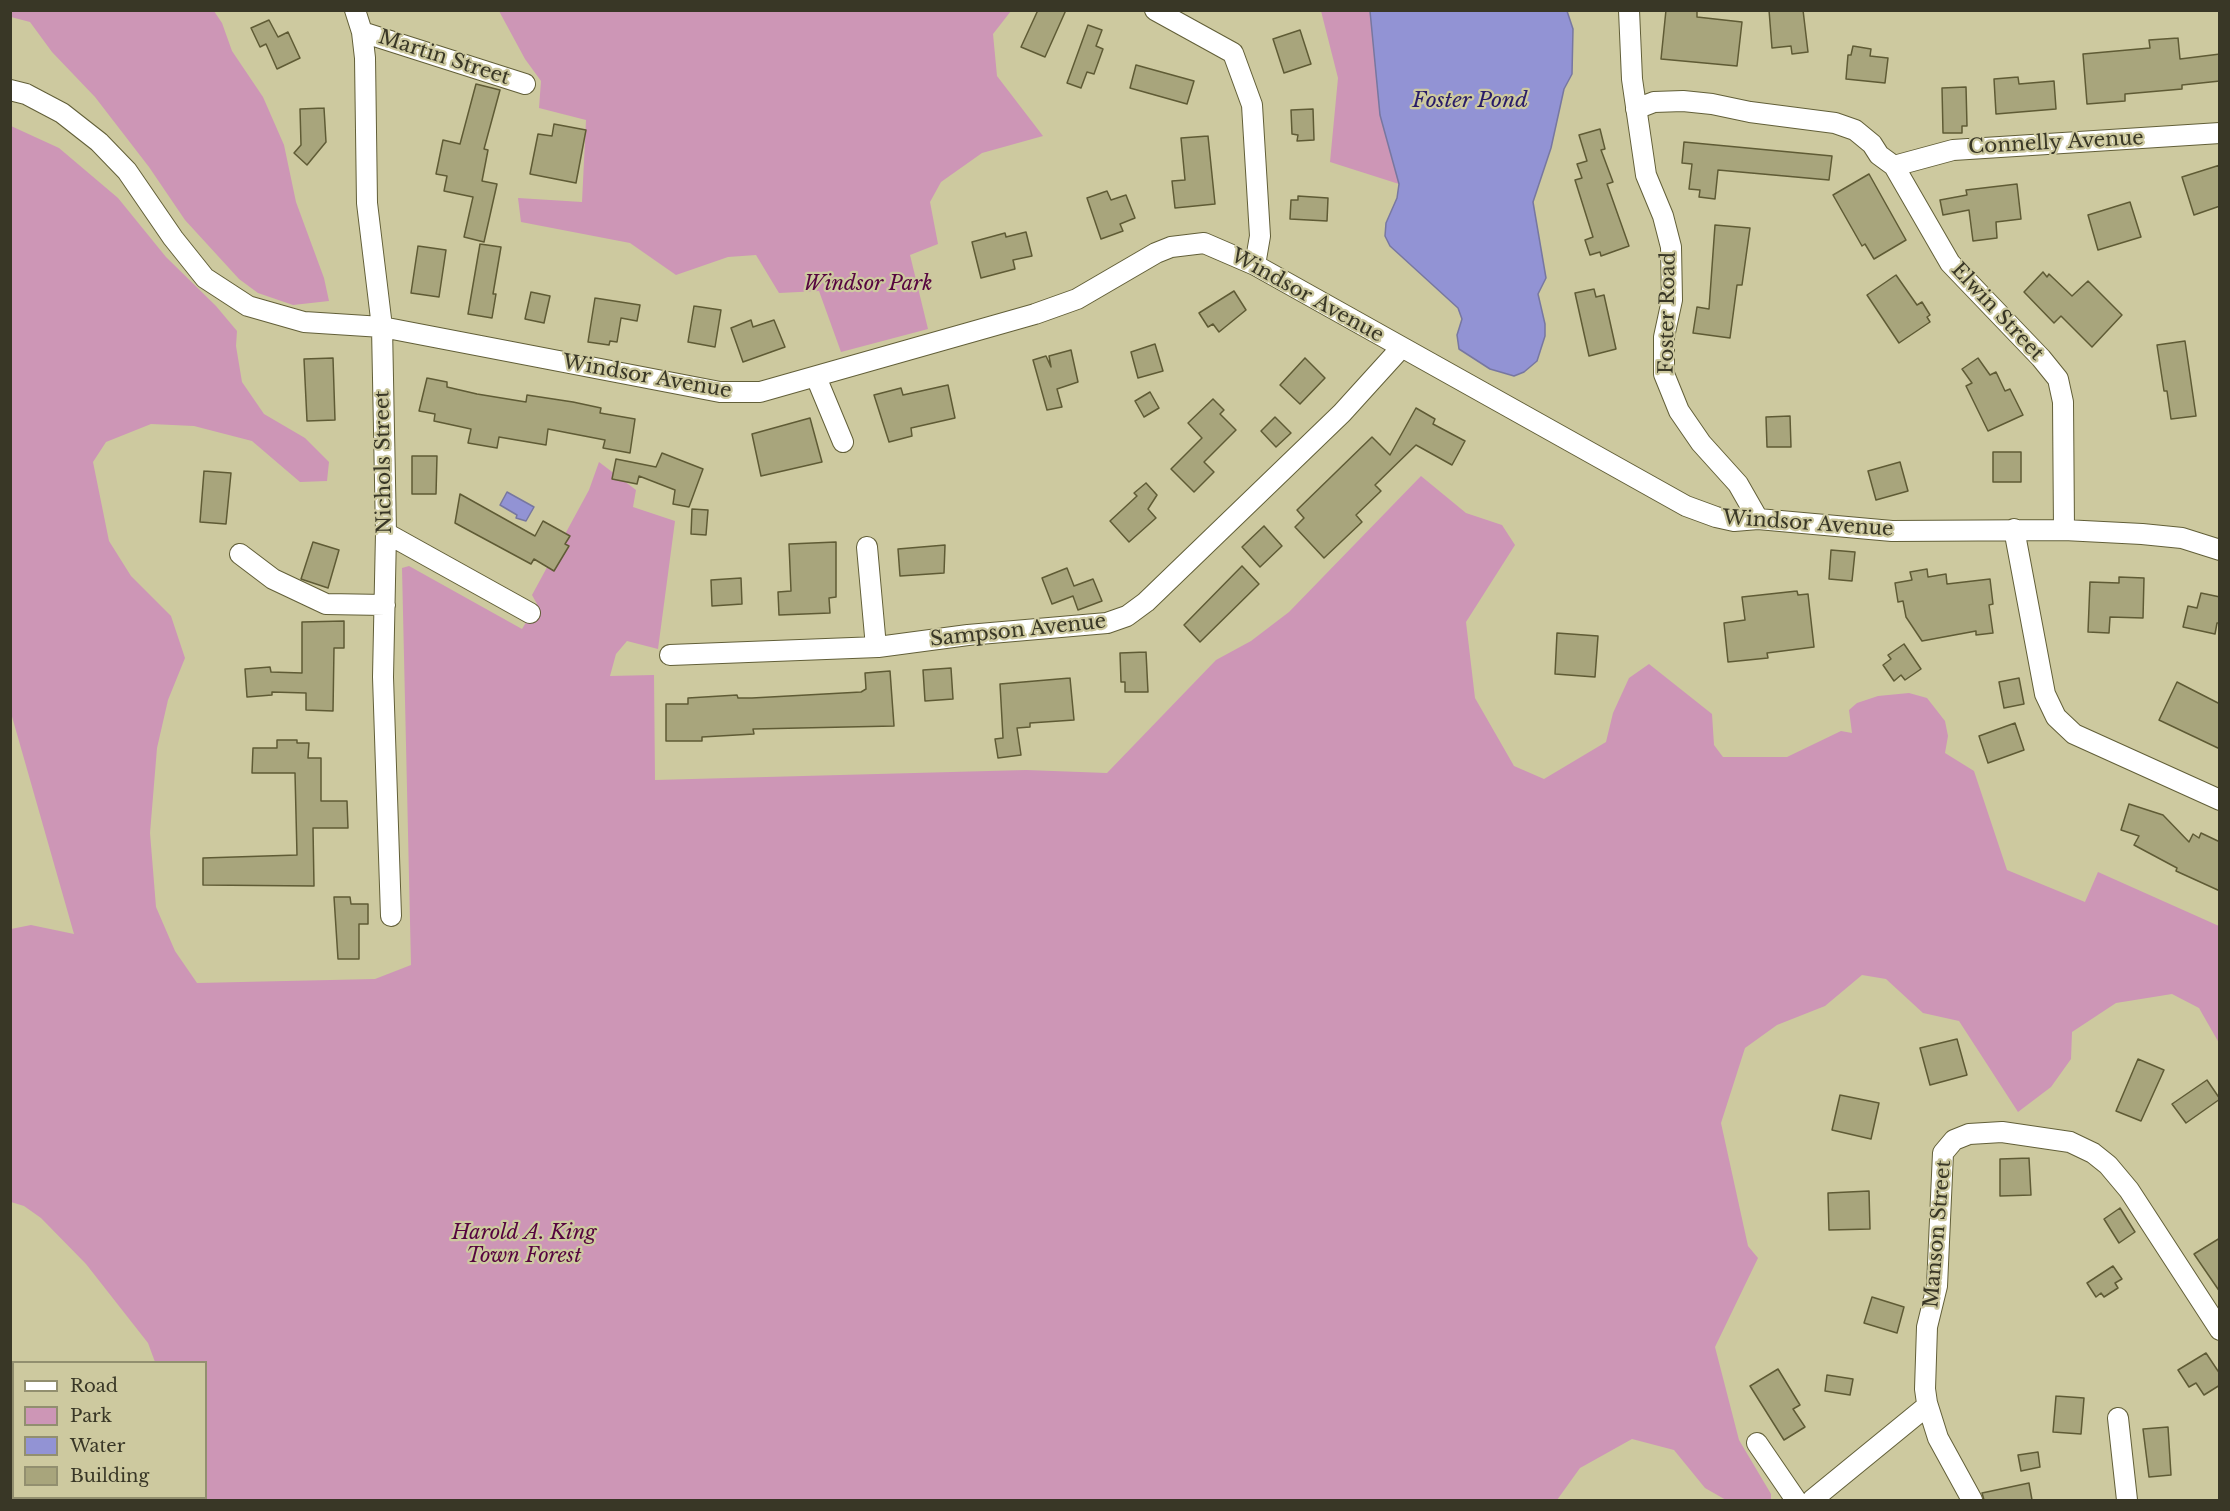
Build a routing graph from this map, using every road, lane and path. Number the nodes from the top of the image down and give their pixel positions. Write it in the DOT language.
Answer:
graph roads {
  1 [pos="355,10"];
  2 [pos="1155,10"];
  3 [pos="1629,10"];
  4 [pos="362,32"];
  5 [pos="525,84"];
  6 [pos="10,90"];
  7 [pos="1636,109"];
  8 [pos="2220,134"];
  9 [pos="1894,166"];
  10 [pos="1255,266"];
  11 [pos="382,327"];
  12 [pos="1401,348"];
  13 [pos="816,377"];
  14 [pos="843,442"];
  15 [pos="1758,519"];
  16 [pos="2014,530"];
  17 [pos="2064,530"];
  18 [pos="386,533"];
  19 [pos="867,547"];
  20 [pos="2220,550"];
  21 [pos="240,554"];
  22 [pos="385,605"];
  23 [pos="530,613"];
  24 [pos="876,647"];
  25 [pos="670,655"];
  26 [pos="2220,800"];
  27 [pos="391,916"];
  28 [pos="2220,1330"];
  29 [pos="1927,1406"];
  30 [pos="2118,1418"];
  31 [pos="1757,1443"];
  32 [pos="1796,1500"];
  33 [pos="1812,1500"];
  34 [pos="1972,1500"];
  35 [pos="2127,1500"];
  1 -- 4 [label="street, Nichols Street"];
  2 -- 10 [label="street"];
  3 -- 7 [label="street, Foster Road"];
  4 -- 5 [label="street, Martin Street"];
  4 -- 11 [label="street, Nichols Street"];
  6 -- 11 [label="street, Windsor Avenue"];
  7 -- 9 [label="street, Elwin Street"];
  7 -- 15 [label="street, Foster Road"];
  8 -- 9 [label="street, Connelly Avenue"];
  9 -- 17 [label="street, Elwin Street"];
  10 -- 12 [label="street, Windsor Avenue"];
  10 -- 13 [label="street, Windsor Avenue"];
  11 -- 13 [label="street, Windsor Avenue"];
  11 -- 18 [label="street, Nichols Street"];
  12 -- 15 [label="street, Windsor Avenue"];
  12 -- 24 [label="street, Sampson Avenue"];
  13 -- 14 [label="street"];
  15 -- 16 [label="street, Windsor Avenue"];
  16 -- 17 [label="street, Windsor Avenue"];
  16 -- 26 [label="street"];
  17 -- 20 [label="street, Windsor Avenue"];
  18 -- 22 [label="street, Nichols Street"];
  18 -- 23 [label="street"];
  19 -- 24 [label="street"];
  21 -- 22 [label="street"];
  22 -- 27 [label="street, Nichols Street"];
  24 -- 25 [label="street, Sampson Avenue"];
  28 -- 29 [label="street, Manson Street"];
  29 -- 33 [label="street"];
  29 -- 34 [label="street, Manson Street"];
  30 -- 35 [label="street"];
  31 -- 32 [label="street"];
}
